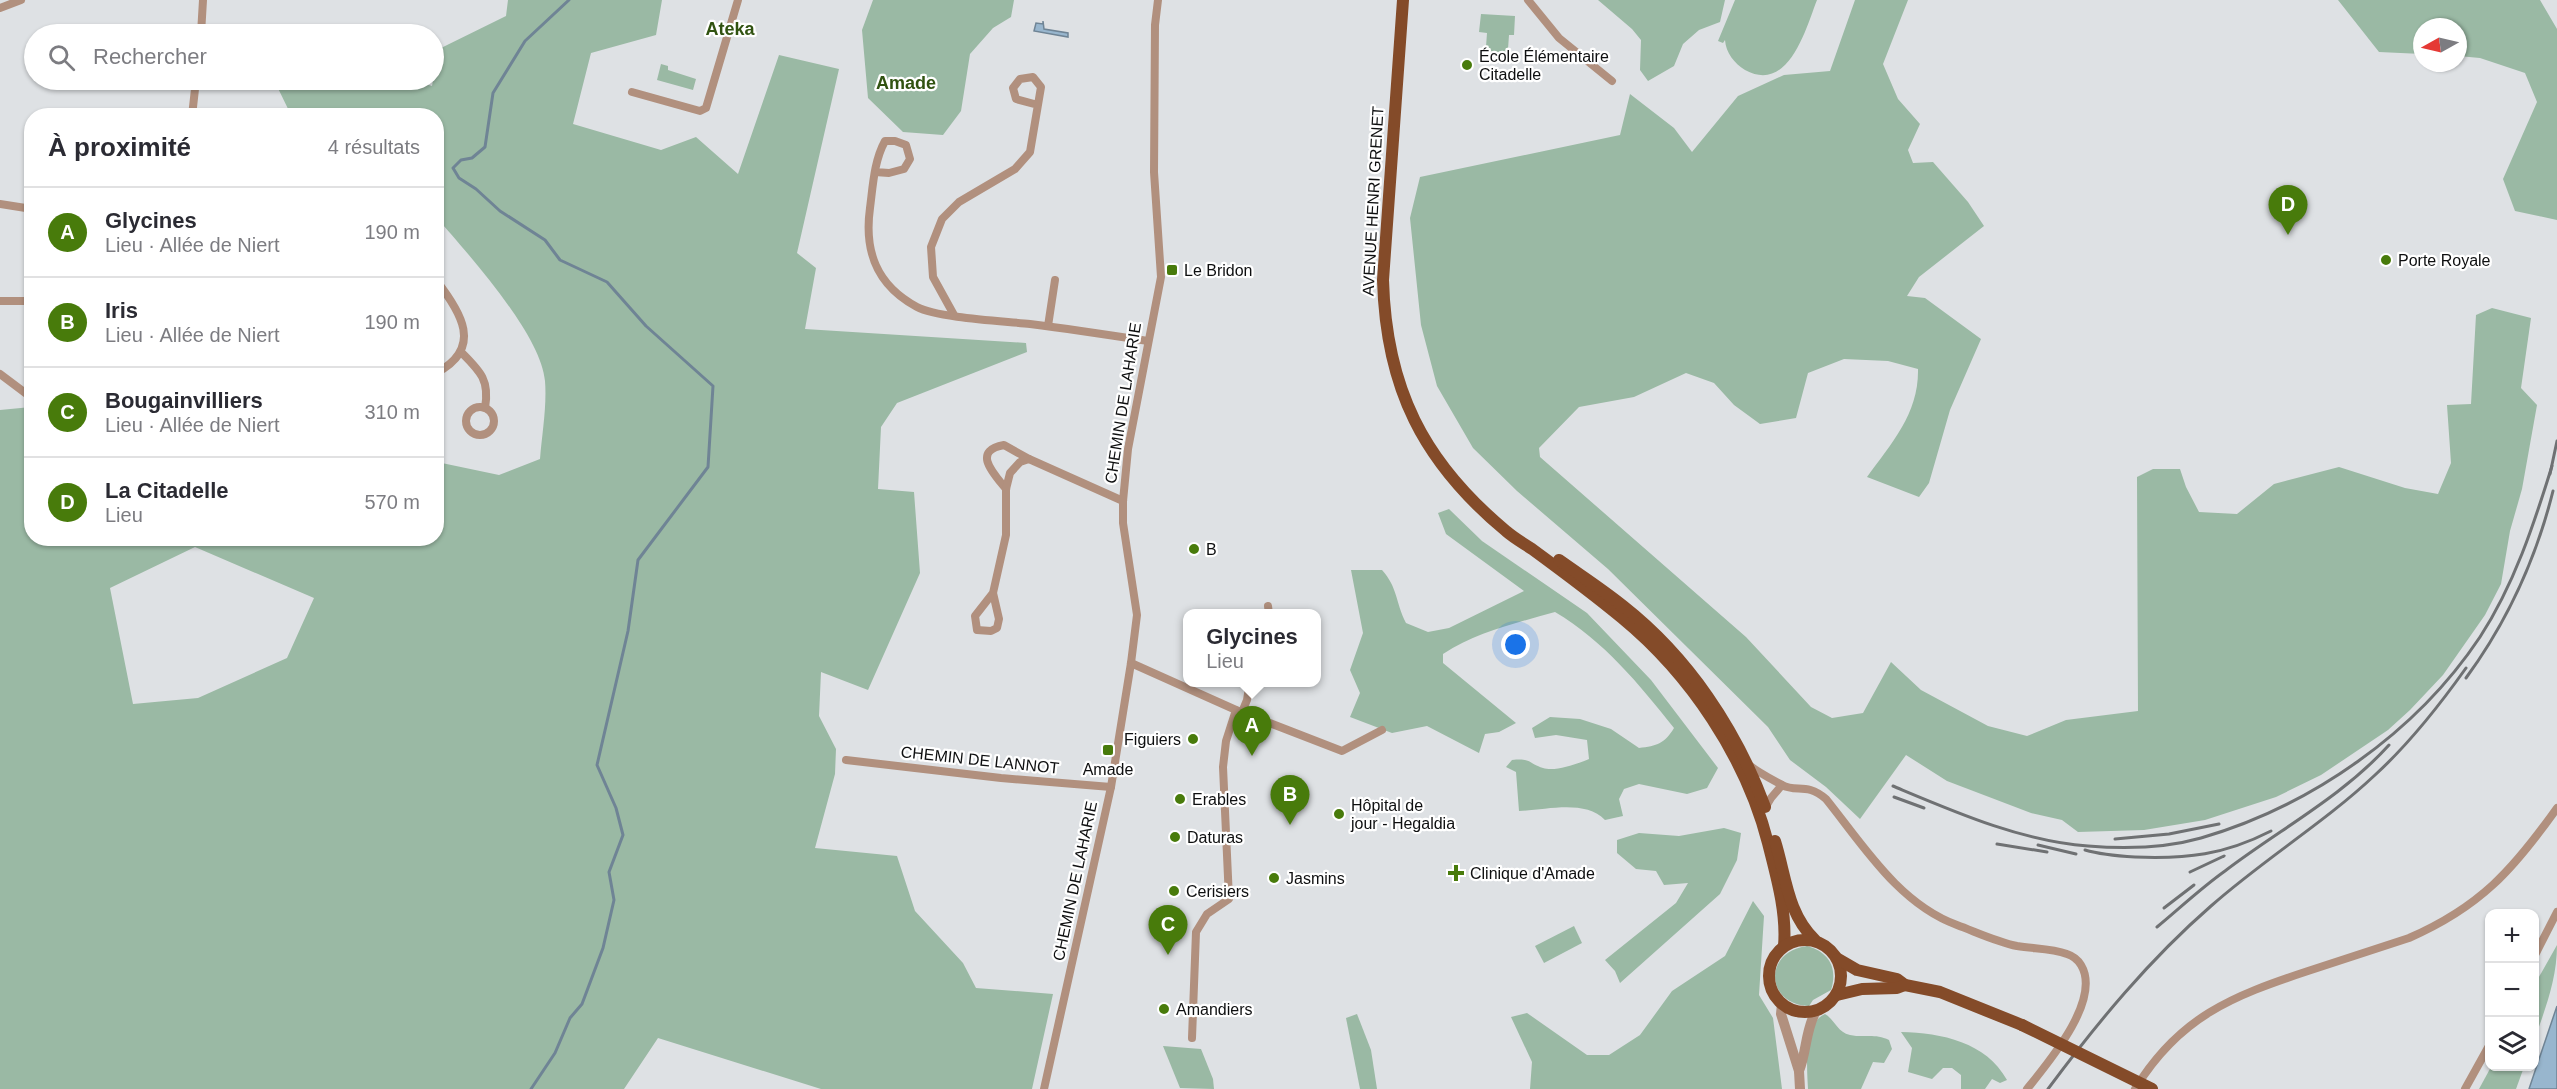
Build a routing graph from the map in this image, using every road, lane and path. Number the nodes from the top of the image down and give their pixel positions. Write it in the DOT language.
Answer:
graph roads {
  1 [pos="21,0"];
  2 [pos="203,0"];
  3 [pos="738,0"];
  4 [pos="1158,0"];
  5 [pos="1402,0"];
  6 [pos="1528,0"];
  7 [pos="0,8"];
  8 [pos="202,24"];
  9 [pos="1612,81"];
  10 [pos="195,90"];
  11 [pos="632,92"];
  12 [pos="1038,105"];
  13 [pos="193,108"];
  14 [pos="875,172"];
  15 [pos="0,204"];
  16 [pos="24,208"];
  17 [pos="1055,280"];
  18 [pos="444,291"];
  19 [pos="0,301"];
  20 [pos="24,301"];
  21 [pos="954,315"];
  22 [pos="1048,326"];
  23 [pos="1148,341"];
  24 [pos="460,352"];
  25 [pos="444,368"];
  26 [pos="0,374"];
  27 [pos="24,392"];
  28 [pos="485,408"];
  29 [pos="1029,459"];
  30 [pos="1006,489"];
  31 [pos="1123,501"];
  32 [pos="1489,516"];
  33 [pos="993,593"];
  34 [pos="1131,663"];
  35 [pos="1183,686"];
  36 [pos="1185,687"];
  37 [pos="1248,687"];
  38 [pos="1239,711"];
  39 [pos="1382,729"];
  40 [pos="846,760"];
  41 [pos="1746,763"];
  42 [pos="1782,785"];
  43 [pos="1111,787"];
  44 [pos="1766,808"];
  45 [pos="2557,808"];
  46 [pos="2557,912"];
  47 [pos="1815,940"];
  48 [pos="1784,946"];
  49 [pos="2539,949"];
  50 [pos="1838,959"];
  51 [pos="1905,985"];
  52 [pos="1837,995"];
  53 [pos="1782,1004"];
  54 [pos="1816,1011"];
  55 [pos="1192,1038"];
  56 [pos="2485,1053"];
  57 [pos="1799,1071"];
  58 [pos="1044,1089"];
  59 [pos="1800,1089"];
  60 [pos="2027,1089"];
  61 [pos="2135,1089"];
  62 [pos="2152,1089"];
  63 [pos="2465,1089"];
  1 -- 7 [label="street"];
  2 -- 8 [label="street"];
  3 -- 11 [label="street"];
  4 -- 23 [label="street, CHEMIN DE LAHARIE"];
  5 -- 32 [label="main road, AVENUE HENRI GRENET"];
  6 -- 9 [label="street"];
  10 -- 13 [label="street"];
  12 -- 21 [label="street"];
  14 -- 14 [label="street"];
  14 -- 21 [label="street"];
  15 -- 16 [label="street"];
  17 -- 22 [label="street"];
  18 -- 24 [label="street"];
  19 -- 20 [label="street"];
  21 -- 22 [label="street"];
  22 -- 23 [label="street"];
  23 -- 31 [label="street, CHEMIN DE LAHARIE"];
  24 -- 25 [label="street"];
  24 -- 28 [label="street"];
  26 -- 27 [label="street"];
  29 -- 30 [label="street"];
  29 -- 30 [label="street"];
  29 -- 31 [label="street"];
  30 -- 33 [label="street"];
  31 -- 34 [label="street, CHEMIN DE LAHARIE"];
  32 -- 41 [label="main road, AVENUE HENRI GRENET"];
  32 -- 48 [label="main road, AVENUE HENRI GRENET"];
  34 -- 35 [label="street"];
  34 -- 43 [label="street, CHEMIN DE LAHARIE"];
  36 -- 38 [label="street"];
  37 -- 38 [label="street"];
  38 -- 39 [label="street"];
  38 -- 55 [label="street"];
  40 -- 43 [label="street, CHEMIN DE LANNOT"];
  41 -- 42 [label="street"];
  41 -- 44 [label="main road, AVENUE HENRI GRENET"];
  42 -- 44 [label="street"];
  42 -- 60 [label="street"];
  43 -- 58 [label="street, CHEMIN DE LAHARIE"];
  44 -- 47 [label="main road, AVENUE HENRI GRENET"];
  45 -- 61 [label="street"];
  46 -- 49 [label="street"];
  47 -- 48 [label="main road"];
  47 -- 50 [label="main road"];
  48 -- 53 [label="main road"];
  50 -- 51 [label="main road"];
  50 -- 52 [label="main road"];
  51 -- 52 [label="main road"];
  51 -- 62 [label="main road, bridge"];
  52 -- 54 [label="main road"];
  53 -- 54 [label="main road"];
  53 -- 57 [label="street"];
  54 -- 57 [label="street"];
  56 -- 63 [label="street"];
  57 -- 59 [label="street"];
}
